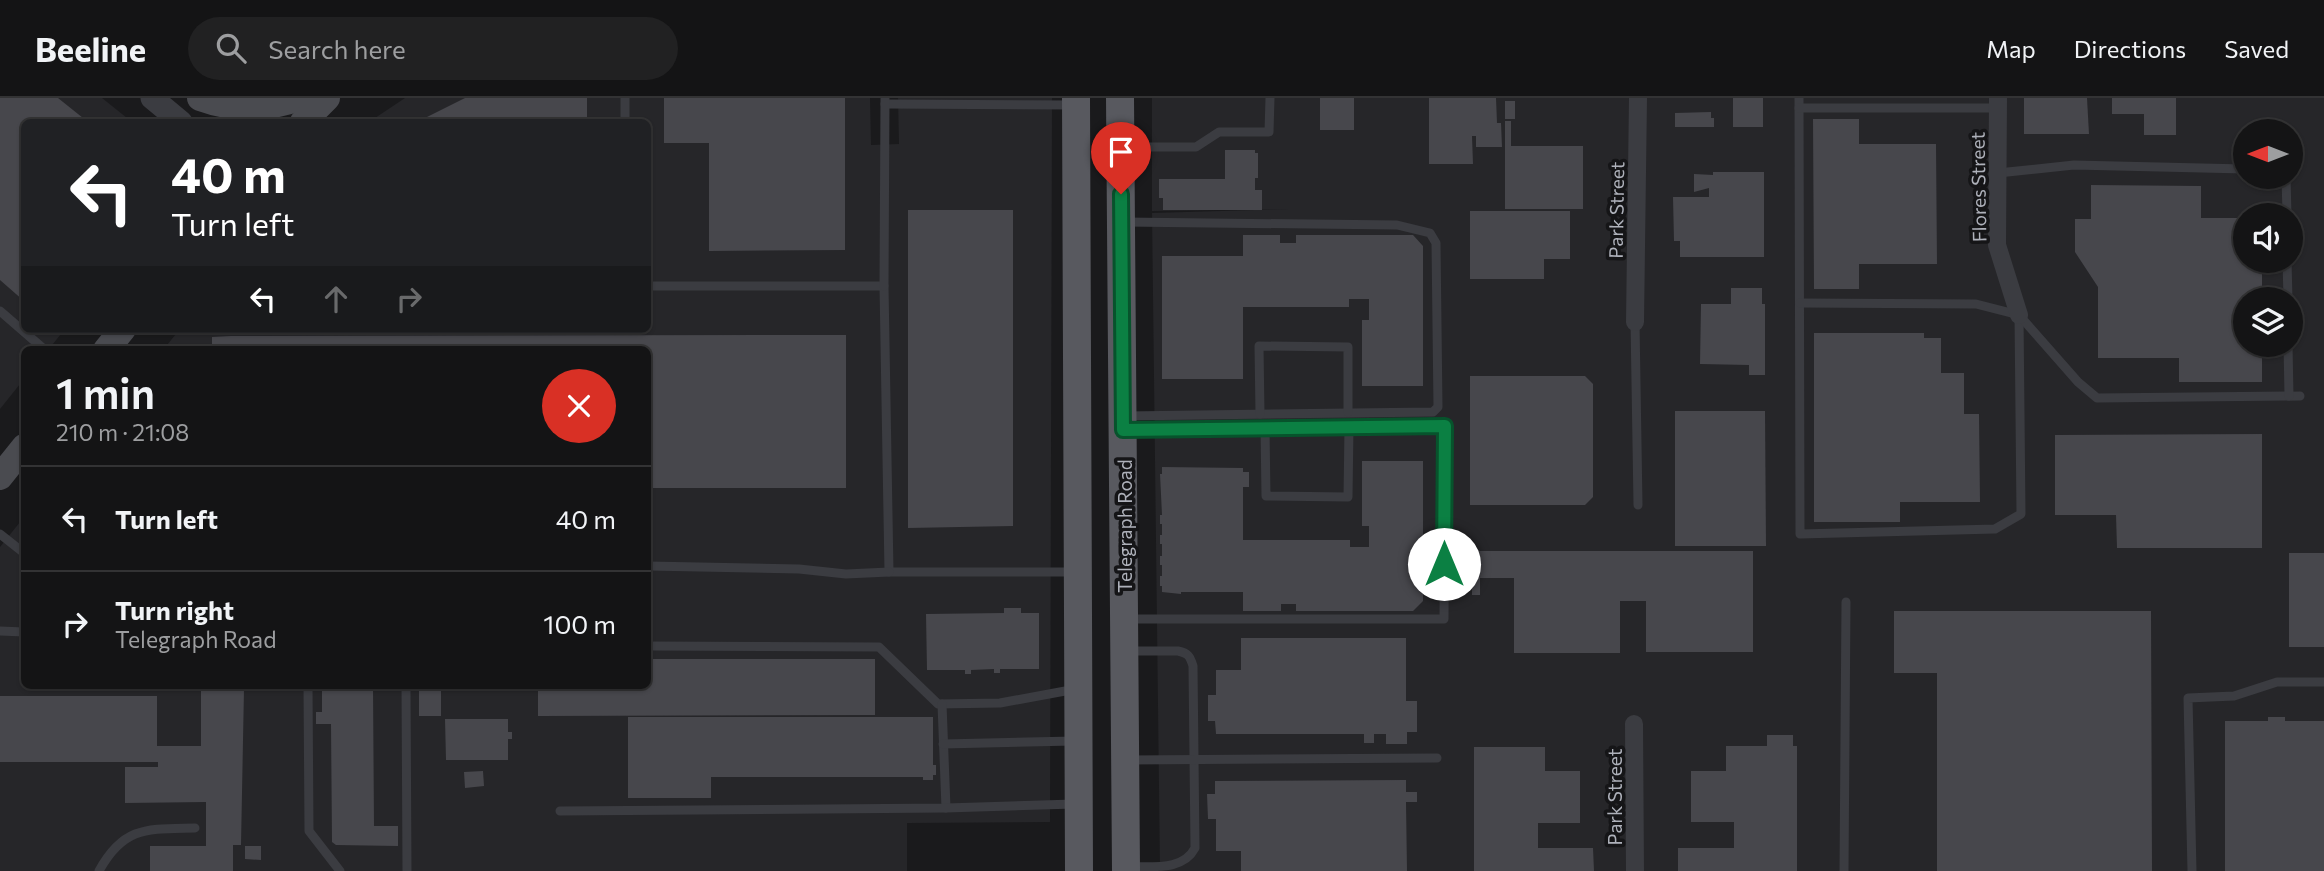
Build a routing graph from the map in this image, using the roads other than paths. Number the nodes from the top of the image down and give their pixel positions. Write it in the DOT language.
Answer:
graph roads {
  1 [pos="152,98"];
  2 [pos="200,98"];
  3 [pos="299,98"];
  4 [pos="327,98"];
  5 [pos="625,98"];
  6 [pos="1120,98"];
  7 [pos="1270,98"];
  8 [pos="1638,98"];
  9 [pos="885,101"];
  10 [pos="938,101"];
  11 [pos="1076,101"];
  12 [pos="1799,103"];
  13 [pos="1998,103"];
  14 [pos="177,119"];
  15 [pos="306,119"];
  16 [pos="625,119"];
  17 [pos="1121,147"];
  18 [pos="2233,169"];
  19 [pos="1998,173"];
  20 [pos="1121,222"];
  21 [pos="651,286"];
  22 [pos="884,286"];
  23 [pos="1800,303"];
  24 [pos="0,311"];
  25 [pos="2019,315"];
  26 [pos="1636,321"];
  27 [pos="21,329"];
  28 [pos="26,333"];
  29 [pos="41,346"];
  30 [pos="2288,357"];
  31 [pos="2289,396"];
  32 [pos="2300,396"];
  33 [pos="1348,412"];
  34 [pos="1261,414"];
  35 [pos="1123,423"];
  36 [pos="1349,427"];
  37 [pos="1265,428"];
  38 [pos="21,451"];
  39 [pos="0,477"];
  40 [pos="1638,505"];
  41 [pos="0,534"];
  42 [pos="21,550"];
  43 [pos="651,566"];
  44 [pos="889,572"];
  45 [pos="1077,572"];
  46 [pos="1846,602"];
  47 [pos="1125,619"];
  48 [pos="0,631"];
  49 [pos="21,632"];
  50 [pos="651,646"];
  51 [pos="1125,650"];
  52 [pos="2324,682"];
  53 [pos="308,689"];
  54 [pos="406,689"];
  55 [pos="1078,689"];
  56 [pos="1125,689"];
  57 [pos="942,704"];
  58 [pos="1634,724"];
  59 [pos="1078,741"];
  60 [pos="943,744"];
  61 [pos="1437,758"];
  62 [pos="1126,760"];
  63 [pos="1194,760"];
  64 [pos="1079,804"];
  65 [pos="946,808"];
  66 [pos="560,811"];
  67 [pos="195,828"];
  68 [pos="1126,869"];
  69 [pos="99,871"];
  70 [pos="340,871"];
  71 [pos="407,871"];
  72 [pos="1079,871"];
  73 [pos="1635,871"];
  74 [pos="1844,871"];
  75 [pos="2192,871"];
  1 -- 14 [label="street"];
  2 -- 3 [label="main road"];
  4 -- 15 [label="main road"];
  5 -- 16 [label="lane"];
  6 -- 17 [label="main road, Telegraph Road"];
  7 -- 17 [label="lane"];
  8 -- 26 [label="street, Park Street"];
  9 -- 10 [label="lane"];
  9 -- 22 [label="lane"];
  10 -- 11 [label="lane"];
  11 -- 45 [label="main road"];
  12 -- 13 [label="lane"];
  12 -- 23 [label="lane"];
  13 -- 19 [label="street, Flores Street"];
  17 -- 20 [label="main road, Telegraph Road"];
  18 -- 19 [label="lane"];
  19 -- 25 [label="street, Flores Street"];
  20 -- 33 [label="lane"];
  20 -- 35 [label="main road, Telegraph Road"];
  21 -- 22 [label="lane"];
  22 -- 44 [label="lane"];
  23 -- 25 [label="lane"];
  23 -- 25 [label="lane"];
  24 -- 27 [label="lane"];
  25 -- 31 [label="lane"];
  26 -- 40 [label="lane"];
  28 -- 29 [label="lane"];
  30 -- 31 [label="lane"];
  31 -- 32 [label="lane"];
  33 -- 34 [label="lane"];
  33 -- 34 [label="lane"];
  34 -- 35 [label="lane"];
  35 -- 37 [label="lane"];
  35 -- 47 [label="main road, Telegraph Road"];
  36 -- 37 [label="lane"];
  36 -- 37 [label="lane"];
  36 -- 47 [label="lane"];
  38 -- 39 [label="main road"];
  41 -- 42 [label="lane"];
  43 -- 44 [label="lane"];
  44 -- 45 [label="lane"];
  45 -- 55 [label="main road"];
  46 -- 74 [label="lane"];
  47 -- 51 [label="main road, Telegraph Road"];
  48 -- 49 [label="lane"];
  50 -- 57 [label="lane"];
  51 -- 56 [label="main road, Telegraph Road"];
  51 -- 63 [label="lane"];
  52 -- 75 [label="lane"];
  53 -- 70 [label="lane"];
  54 -- 71 [label="lane"];
  55 -- 56 [label="main road"];
  55 -- 57 [label="lane"];
  55 -- 59 [label="main road"];
  56 -- 62 [label="main road, Telegraph Road"];
  57 -- 60 [label="lane"];
  58 -- 73 [label="street, Park Street"];
  59 -- 60 [label="lane"];
  59 -- 64 [label="main road"];
  60 -- 65 [label="lane"];
  61 -- 63 [label="lane"];
  62 -- 63 [label="lane"];
  62 -- 68 [label="main road, Telegraph Road"];
  63 -- 68 [label="lane"];
  64 -- 65 [label="lane"];
  64 -- 72 [label="main road"];
  65 -- 66 [label="lane"];
  67 -- 69 [label="lane"];
}
